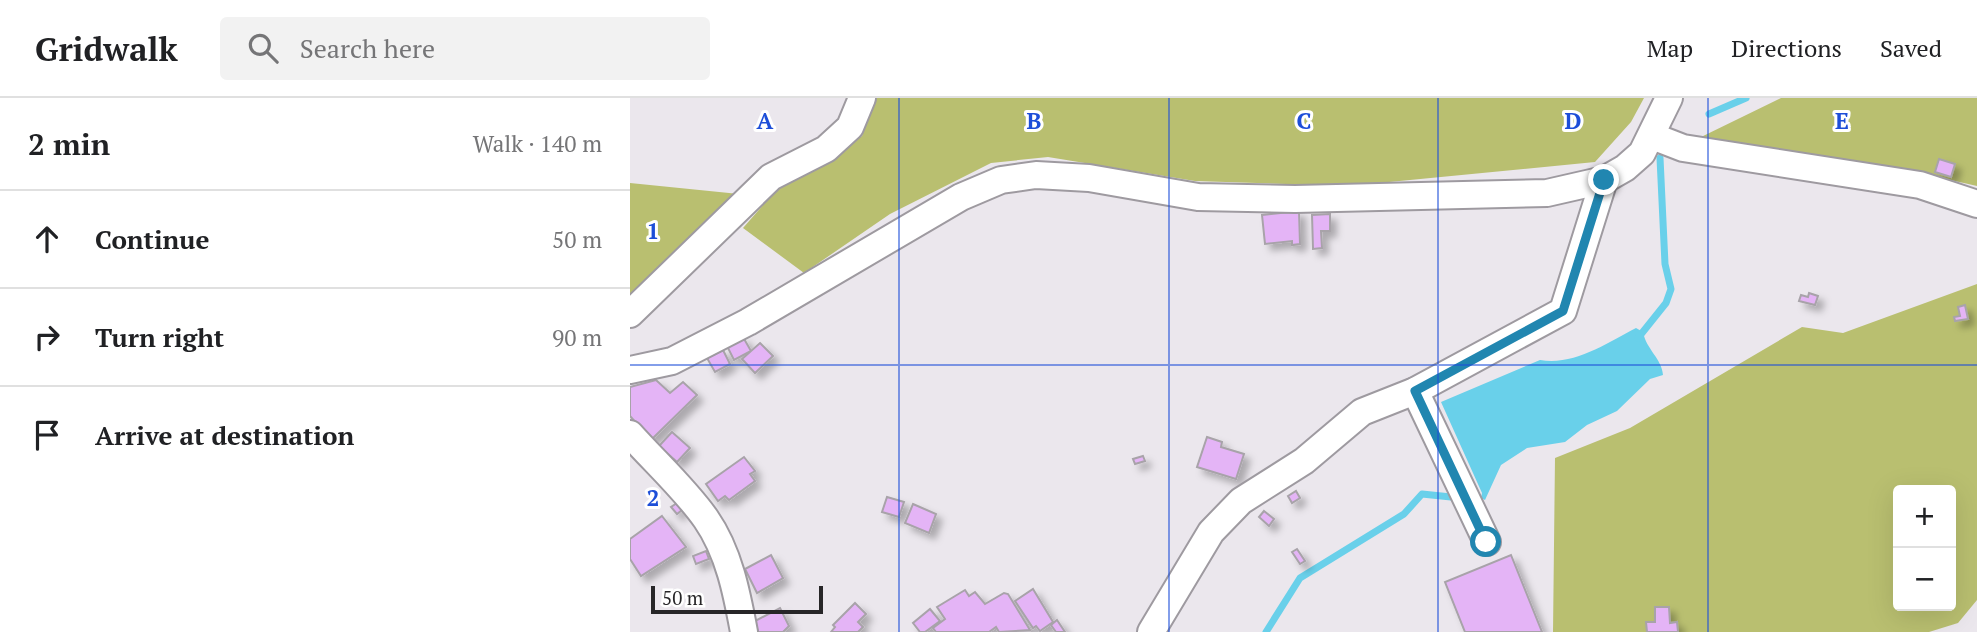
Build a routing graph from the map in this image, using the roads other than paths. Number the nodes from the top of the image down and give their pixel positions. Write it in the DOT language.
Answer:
graph roads {
  1 [pos="862,98"];
  2 [pos="1669,98"];
  3 [pos="1652,136"];
  4 [pos="1604,180"];
  5 [pos="1977,204"];
  6 [pos="630,314"];
  7 [pos="630,370"];
  8 [pos="1415,391"];
  9 [pos="630,434"];
  10 [pos="1486,542"];
  11 [pos="744,632"];
  12 [pos="1151,632"];
  1 -- 6 [label="street"];
  2 -- 3 [label="street"];
  3 -- 4 [label="street"];
  3 -- 5 [label="street"];
  4 -- 7 [label="street"];
  4 -- 8 [label="street"];
  8 -- 10 [label="street"];
  8 -- 12 [label="street"];
  9 -- 11 [label="street"];
}
